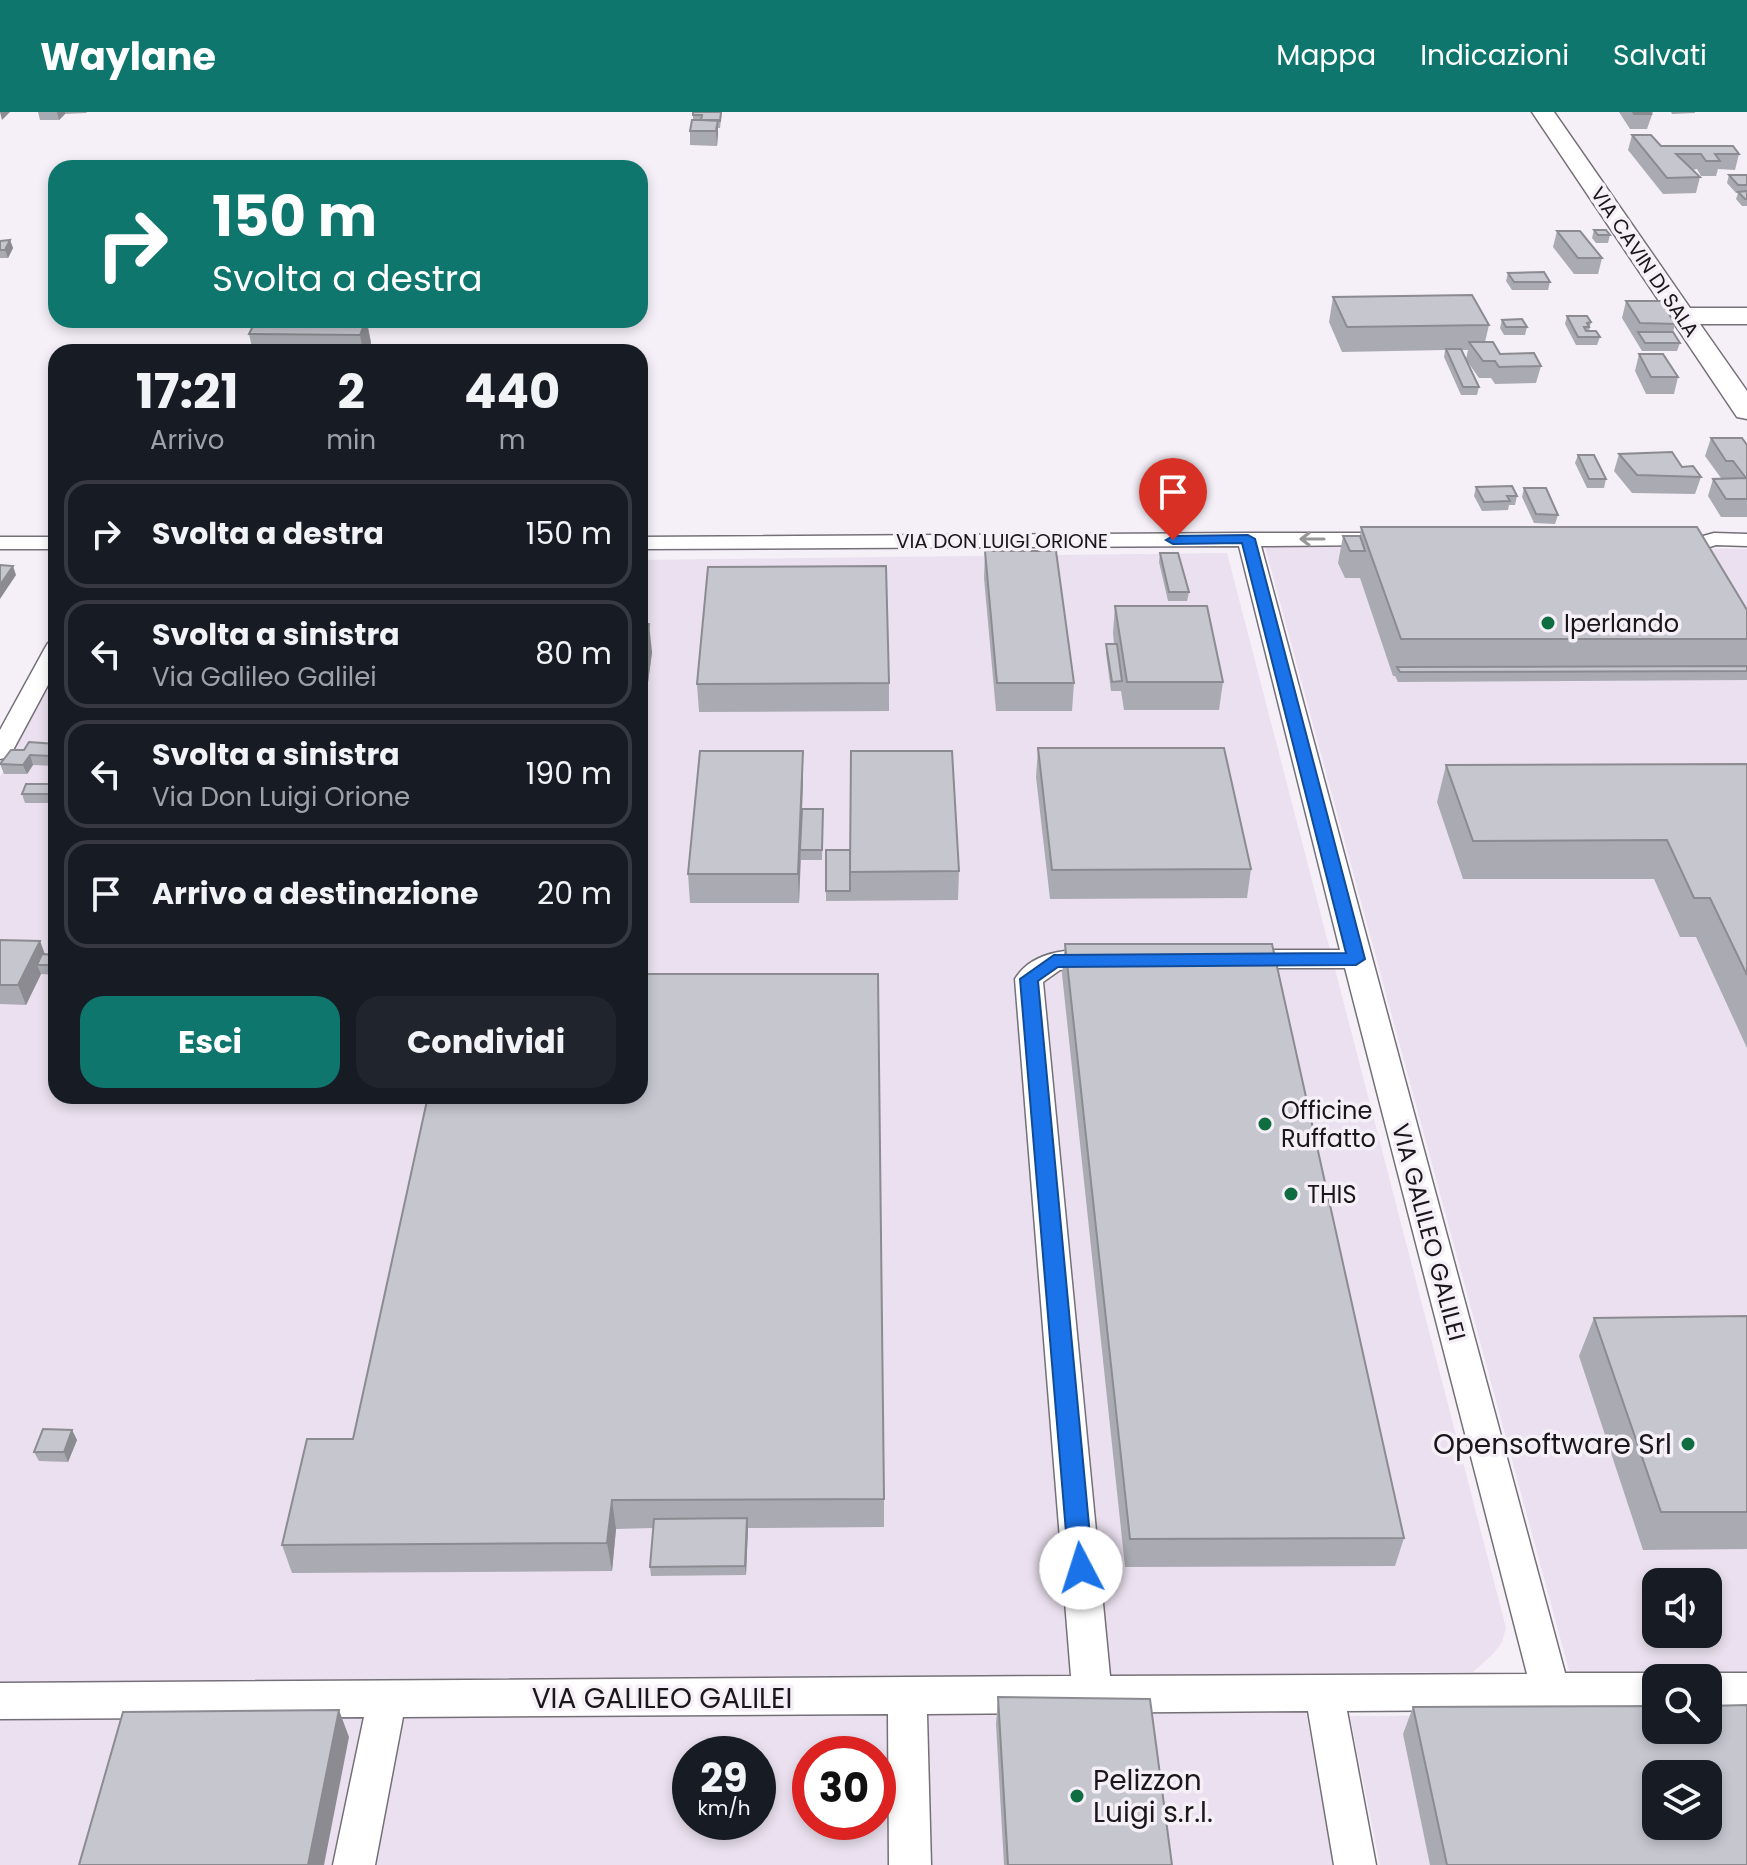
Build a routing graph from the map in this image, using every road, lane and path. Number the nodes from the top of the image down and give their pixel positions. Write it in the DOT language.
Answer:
graph roads {
  1 [pos="1543,112"];
  2 [pos="1682,316"];
  3 [pos="1747,316"];
  4 [pos="1747,411"];
  5 [pos="1248,539"];
  6 [pos="1407,539"];
  7 [pos="1655,539"];
  8 [pos="1747,540"];
  9 [pos="0,543"];
  10 [pos="48,543"];
  11 [pos="648,543"];
  12 [pos="48,663"];
  13 [pos="0,752"];
  14 [pos="1356,959"];
  15 [pos="1129,960"];
  16 [pos="1204,960"];
  17 [pos="1642,1691"];
  18 [pos="1722,1691"];
  19 [pos="1747,1691"];
  20 [pos="1092,1692"];
  21 [pos="1551,1692"];
  22 [pos="1324,1693"];
  23 [pos="907,1696"];
  24 [pos="387,1700"];
  25 [pos="0,1701"];
  26 [pos="354,1865"];
  27 [pos="910,1865"];
  28 [pos="1355,1865"];
  1 -- 2 [label="main road, VIA CAVIN DI SALA"];
  2 -- 3 [label="main road"];
  2 -- 4 [label="main road, VIA CAVIN DI SALA"];
  6 -- 5 [label="street, VIA DON LUIGI ORIONE, one-way"];
  5 -- 11 [label="street, VIA DON LUIGI ORIONE"];
  5 -- 14 [label="street, VIA GALILEO GALILEI"];
  7 -- 8 [label="street"];
  9 -- 10 [label="street"];
  12 -- 13 [label="street"];
  14 -- 16 [label="street"];
  14 -- 21 [label="street, VIA GALILEO GALILEI"];
  15 -- 20 [label="street"];
  17 -- 21 [label="street, VIA GALILEO GALILEI"];
  18 -- 19 [label="street"];
  20 -- 22 [label="street, VIA GALILEO GALILEI"];
  20 -- 23 [label="street, VIA GALILEO GALILEI"];
  21 -- 22 [label="street, VIA GALILEO GALILEI"];
  22 -- 28 [label="street"];
  23 -- 24 [label="street, VIA GALILEO GALILEI"];
  23 -- 27 [label="street"];
  24 -- 25 [label="street, VIA GALILEO GALILEI"];
  24 -- 26 [label="street"];
}
